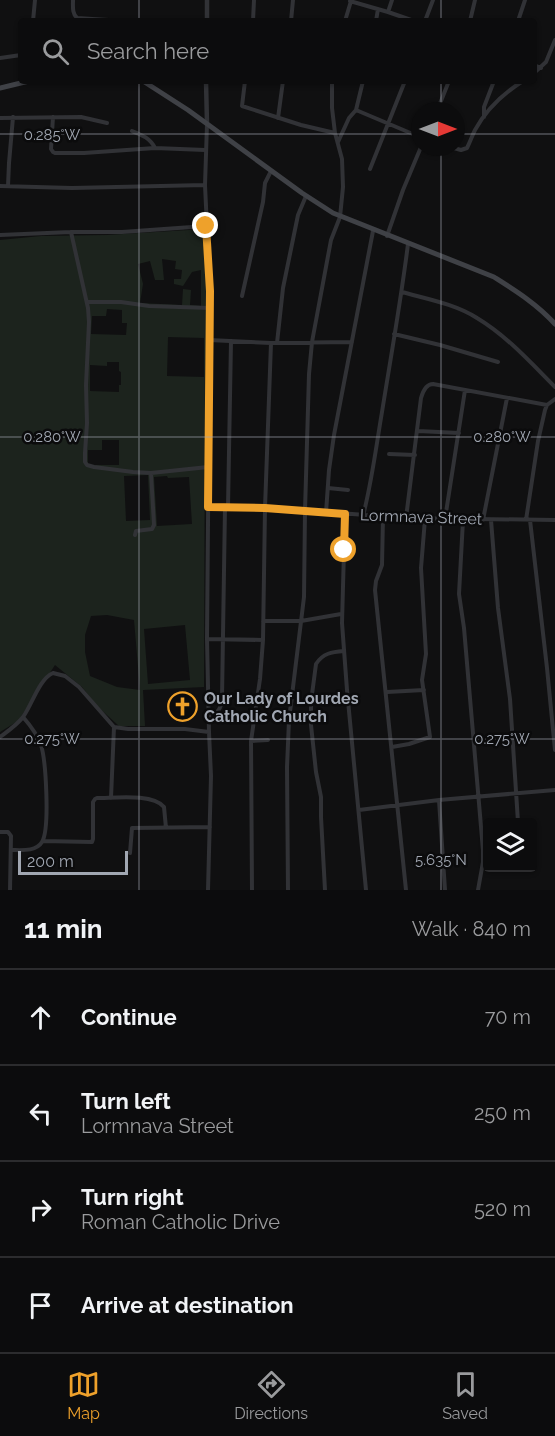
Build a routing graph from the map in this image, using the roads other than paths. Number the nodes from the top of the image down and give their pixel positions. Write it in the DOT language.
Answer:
graph roads {
  1 [pos="35,0"];
  2 [pos="73,0"];
  3 [pos="207,0"];
  4 [pos="254,0"];
  5 [pos="293,0"];
  6 [pos="392,0"];
  7 [pos="433,0"];
  8 [pos="475,0"];
  9 [pos="525,0"];
  10 [pos="351,1"];
  11 [pos="378,9"];
  12 [pos="388,12"];
  13 [pos="33,18"];
  14 [pos="77,18"];
  15 [pos="207,18"];
  16 [pos="253,18"];
  17 [pos="291,18"];
  18 [pos="346,18"];
  19 [pos="376,18"];
  20 [pos="405,18"];
  21 [pos="426,18"];
  22 [pos="471,18"];
  23 [pos="519,18"];
  24 [pos="555,40"];
  25 [pos="553,50"];
  26 [pos="18,55"];
  27 [pos="0,58"];
  28 [pos="537,66"];
  29 [pos="541,68"];
  30 [pos="537,71"];
  31 [pos="18,84"];
  32 [pos="147,84"];
  33 [pos="207,84"];
  34 [pos="245,84"];
  35 [pos="284,84"];
  36 [pos="332,84"];
  37 [pos="362,84"];
  38 [pos="404,84"];
  39 [pos="448,84"];
  40 [pos="493,84"];
  41 [pos="519,84"];
  42 [pos="0,88"];
  43 [pos="441,102"];
  44 [pos="356,110"];
  45 [pos="13,117"];
  46 [pos="53,117"];
  47 [pos="484,117"];
  48 [pos="0,118"];
  49 [pos="278,118"];
  50 [pos="107,123"];
  51 [pos="207,124"];
  52 [pos="388,125"];
  53 [pos="132,131"];
  54 [pos="335,133"];
  55 [pos="411,134"];
  56 [pos="338,142"];
  57 [pos="154,148"];
  58 [pos="465,148"];
  59 [pos="206,150"];
  60 [pos="417,156"];
  61 [pos="370,169"];
  62 [pos="271,171"];
  63 [pos="206,185"];
  64 [pos="0,186"];
  65 [pos="8,186"];
  66 [pos="306,196"];
  67 [pos="340,217"];
  68 [pos="206,226"];
  69 [pos="374,231"];
  70 [pos="71,232"];
  71 [pos="0,235"];
  72 [pos="387,236"];
  73 [pos="408,244"];
  74 [pos="402,292"];
  75 [pos="242,296"];
  76 [pos="87,302"];
  77 [pos="210,308"];
  78 [pos="555,324"];
  79 [pos="394,334"];
  80 [pos="209,340"];
  81 [pos="231,340"];
  82 [pos="312,342"];
  83 [pos="352,342"];
  84 [pos="271,343"];
  85 [pos="277,343"];
  86 [pos="498,362"];
  87 [pos="555,387"];
  88 [pos="465,390"];
  89 [pos="507,398"];
  90 [pos="555,399"];
  91 [pos="547,405"];
  92 [pos="418,431"];
  93 [pos="459,433"];
  94 [pos="389,454"];
  95 [pos="415,455"];
  96 [pos="208,467"];
  97 [pos="152,473"];
  98 [pos="328,488"];
  99 [pos="348,490"];
  100 [pos="208,507"];
  101 [pos="226,507"];
  102 [pos="265,508"];
  103 [pos="305,511"];
  104 [pos="327,513"];
  105 [pos="345,514"];
  106 [pos="363,516"];
  107 [pos="383,517"];
  108 [pos="406,518"];
  109 [pos="425,519"];
  110 [pos="445,519"];
  111 [pos="463,520"];
  112 [pos="483,520"];
  113 [pos="491,520"];
  114 [pos="527,520"];
  115 [pos="555,520"];
  116 [pos="135,535"];
  117 [pos="341,614"];
  118 [pos="263,621"];
  119 [pos="301,621"];
  120 [pos="207,639"];
  121 [pos="222,640"];
  122 [pos="263,640"];
  123 [pos="344,651"];
  124 [pos="424,690"];
  125 [pos="387,692"];
  126 [pos="208,716"];
  127 [pos="23,717"];
  128 [pos="114,727"];
  129 [pos="208,732"];
  130 [pos="0,737"];
  131 [pos="268,740"];
  132 [pos="251,741"];
  133 [pos="392,747"];
  134 [pos="555,750"];
  135 [pos="555,790"];
  136 [pos="516,794"];
  137 [pos="478,796"];
  138 [pos="111,798"];
  139 [pos="439,800"];
  140 [pos="398,805"];
  141 [pos="359,810"];
  142 [pos="518,818"];
  143 [pos="210,827"];
  144 [pos="166,828"];
  145 [pos="0,832"];
  146 [pos="43,841"];
  147 [pos="11,850"];
  148 [pos="130,853"];
  149 [pos="10,890"];
  150 [pos="208,890"];
  151 [pos="252,890"];
  152 [pos="288,890"];
  153 [pos="325,890"];
  154 [pos="366,890"];
  155 [pos="406,890"];
  156 [pos="445,890"];
  157 [pos="478,890"];
  1 -- 13 [label="street"];
  2 -- 14 [label="street"];
  3 -- 15 [label="street"];
  4 -- 16 [label="street"];
  5 -- 17 [label="street"];
  6 -- 12 [label="street"];
  7 -- 21 [label="street"];
  8 -- 22 [label="street"];
  9 -- 23 [label="street"];
  10 -- 11 [label="street"];
  10 -- 18 [label="street"];
  11 -- 12 [label="street"];
  11 -- 19 [label="street"];
  12 -- 20 [label="street"];
  24 -- 25 [label="street"];
  25 -- 29 [label="street"];
  26 -- 27 [label="street"];
  28 -- 29 [label="street"];
  29 -- 30 [label="street"];
  31 -- 42 [label="main road"];
  32 -- 51 [label="main road"];
  33 -- 51 [label="street"];
  34 -- 49 [label="street"];
  35 -- 49 [label="street"];
  36 -- 54 [label="street"];
  37 -- 44 [label="street"];
  38 -- 52 [label="street"];
  39 -- 43 [label="street"];
  40 -- 47 [label="street"];
  41 -- 47 [label="street"];
  44 -- 52 [label="street"];
  44 -- 56 [label="street"];
  45 -- 46 [label="street"];
  45 -- 48 [label="street"];
  45 -- 65 [label="street"];
  46 -- 50 [label="street"];
  46 -- 57 [label="street"];
  47 -- 58 [label="street"];
  49 -- 54 [label="street"];
  51 -- 59 [label="street"];
  51 -- 62 [label="main road"];
  52 -- 55 [label="street"];
  52 -- 61 [label="street"];
  53 -- 57 [label="street"];
  54 -- 56 [label="street"];
  56 -- 67 [label="street"];
  57 -- 59 [label="street"];
  59 -- 63 [label="street"];
  60 -- 72 [label="street"];
  62 -- 66 [label="main road"];
  62 -- 75 [label="street"];
  63 -- 65 [label="street"];
  63 -- 68 [label="street"];
  64 -- 65 [label="street"];
  66 -- 67 [label="main road"];
  66 -- 85 [label="street"];
  67 -- 69 [label="main road"];
  67 -- 82 [label="street"];
  68 -- 70 [label="street"];
  68 -- 77 [label="street"];
  69 -- 72 [label="main road"];
  69 -- 83 [label="street"];
  70 -- 71 [label="street"];
  70 -- 76 [label="street"];
  72 -- 73 [label="main road"];
  73 -- 74 [label="street"];
  73 -- 78 [label="main road"];
  74 -- 79 [label="street"];
  74 -- 87 [label="street"];
  76 -- 77 [label="street"];
  76 -- 97 [label="street"];
  77 -- 80 [label="street"];
  79 -- 86 [label="street"];
  79 -- 106 [label="street"];
  80 -- 81 [label="street"];
  80 -- 96 [label="street"];
  81 -- 84 [label="street"];
  81 -- 101 [label="street"];
  82 -- 83 [label="street"];
  82 -- 85 [label="street"];
  82 -- 103 [label="street"];
  83 -- 98 [label="street"];
  84 -- 85 [label="street"];
  84 -- 102 [label="street"];
  88 -- 89 [label="street"];
  88 -- 92 [label="street"];
  88 -- 93 [label="street"];
  89 -- 91 [label="street"];
  89 -- 112 [label="street"];
  90 -- 91 [label="street"];
  91 -- 114 [label="street"];
  92 -- 93 [label="street"];
  92 -- 95 [label="street"];
  93 -- 110 [label="street"];
  94 -- 95 [label="street"];
  95 -- 108 [label="street"];
  96 -- 97 [label="street"];
  96 -- 100 [label="street"];
  97 -- 116 [label="street"];
  98 -- 99 [label="street"];
  98 -- 104 [label="street"];
  100 -- 101 [label="street, Lormnava Street"];
  100 -- 120 [label="street"];
  101 -- 102 [label="street, Lormnava Street"];
  101 -- 121 [label="street"];
  102 -- 103 [label="street, Lormnava Street"];
  102 -- 118 [label="street"];
  103 -- 104 [label="street, Lormnava Street"];
  103 -- 119 [label="street"];
  104 -- 105 [label="street, Lormnava Street"];
  105 -- 106 [label="street, Lormnava Street"];
  105 -- 117 [label="street"];
  106 -- 107 [label="street, Lormnava Street"];
  107 -- 108 [label="street, Lormnava Street"];
  107 -- 125 [label="street"];
  108 -- 109 [label="street, Lormnava Street"];
  109 -- 110 [label="street, Lormnava Street"];
  109 -- 124 [label="street"];
  110 -- 111 [label="street, Lormnava Street"];
  111 -- 112 [label="street, Lormnava Street"];
  111 -- 137 [label="street"];
  112 -- 113 [label="street, Lormnava Street"];
  113 -- 114 [label="street, Lormnava Street"];
  113 -- 136 [label="street"];
  114 -- 115 [label="street, Lormnava Street"];
  114 -- 134 [label="street"];
  117 -- 119 [label="street"];
  117 -- 123 [label="street"];
  118 -- 119 [label="street"];
  118 -- 122 [label="street"];
  119 -- 152 [label="street"];
  120 -- 121 [label="street"];
  120 -- 126 [label="street"];
  121 -- 122 [label="street"];
  121 -- 126 [label="street"];
  122 -- 132 [label="street"];
  123 -- 141 [label="street"];
  123 -- 153 [label="street"];
  124 -- 125 [label="street"];
  124 -- 133 [label="street"];
  125 -- 133 [label="street"];
  126 -- 129 [label="street"];
  127 -- 128 [label="street"];
  127 -- 130 [label="street"];
  127 -- 146 [label="street"];
  128 -- 129 [label="street"];
  128 -- 138 [label="street"];
  129 -- 143 [label="street"];
  131 -- 132 [label="street"];
  132 -- 151 [label="street"];
  133 -- 140 [label="street"];
  135 -- 136 [label="street"];
  136 -- 137 [label="street"];
  136 -- 142 [label="street"];
  137 -- 139 [label="street"];
  137 -- 157 [label="street"];
  138 -- 144 [label="street"];
  138 -- 146 [label="street"];
  139 -- 140 [label="street"];
  139 -- 156 [label="street"];
  140 -- 141 [label="street"];
  140 -- 155 [label="street"];
  141 -- 154 [label="street"];
  143 -- 144 [label="street"];
  143 -- 150 [label="street"];
  144 -- 148 [label="street"];
  145 -- 147 [label="street"];
  146 -- 147 [label="street"];
  147 -- 149 [label="street"];
}
